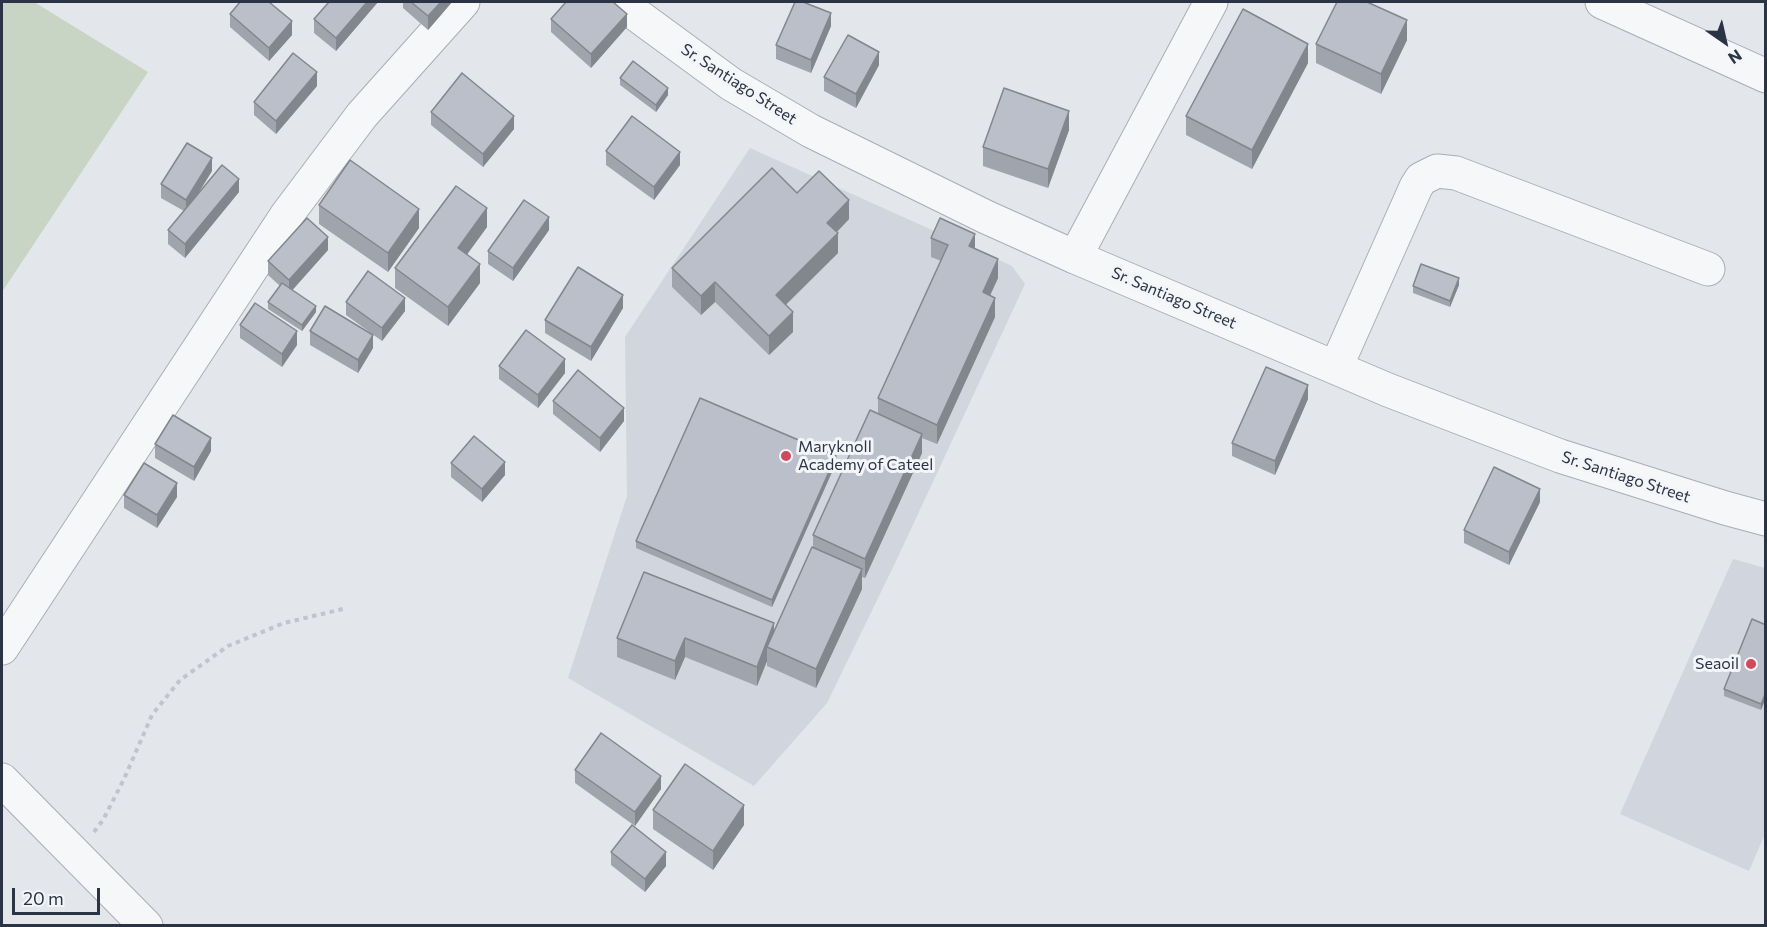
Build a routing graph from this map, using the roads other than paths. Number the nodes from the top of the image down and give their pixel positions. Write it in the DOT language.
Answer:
graph roads {
  1 [pos="463,2"];
  2 [pos="619,2"];
  3 [pos="1211,2"];
  4 [pos="1602,2"];
  5 [pos="1766,76"];
  6 [pos="1075,257"];
  7 [pos="1708,269"];
  8 [pos="1336,367"];
  9 [pos="1766,519"];
  10 [pos="2,648"];
  11 [pos="2,780"];
  12 [pos="146,926"];
  1 -- 10 [label="street"];
  2 -- 6 [label="street, Sr. Santiago Street"];
  3 -- 6 [label="street"];
  4 -- 5 [label="street"];
  6 -- 8 [label="street, Sr. Santiago Street"];
  7 -- 8 [label="street"];
  8 -- 9 [label="street, Sr. Santiago Street"];
  11 -- 12 [label="street"];
}
